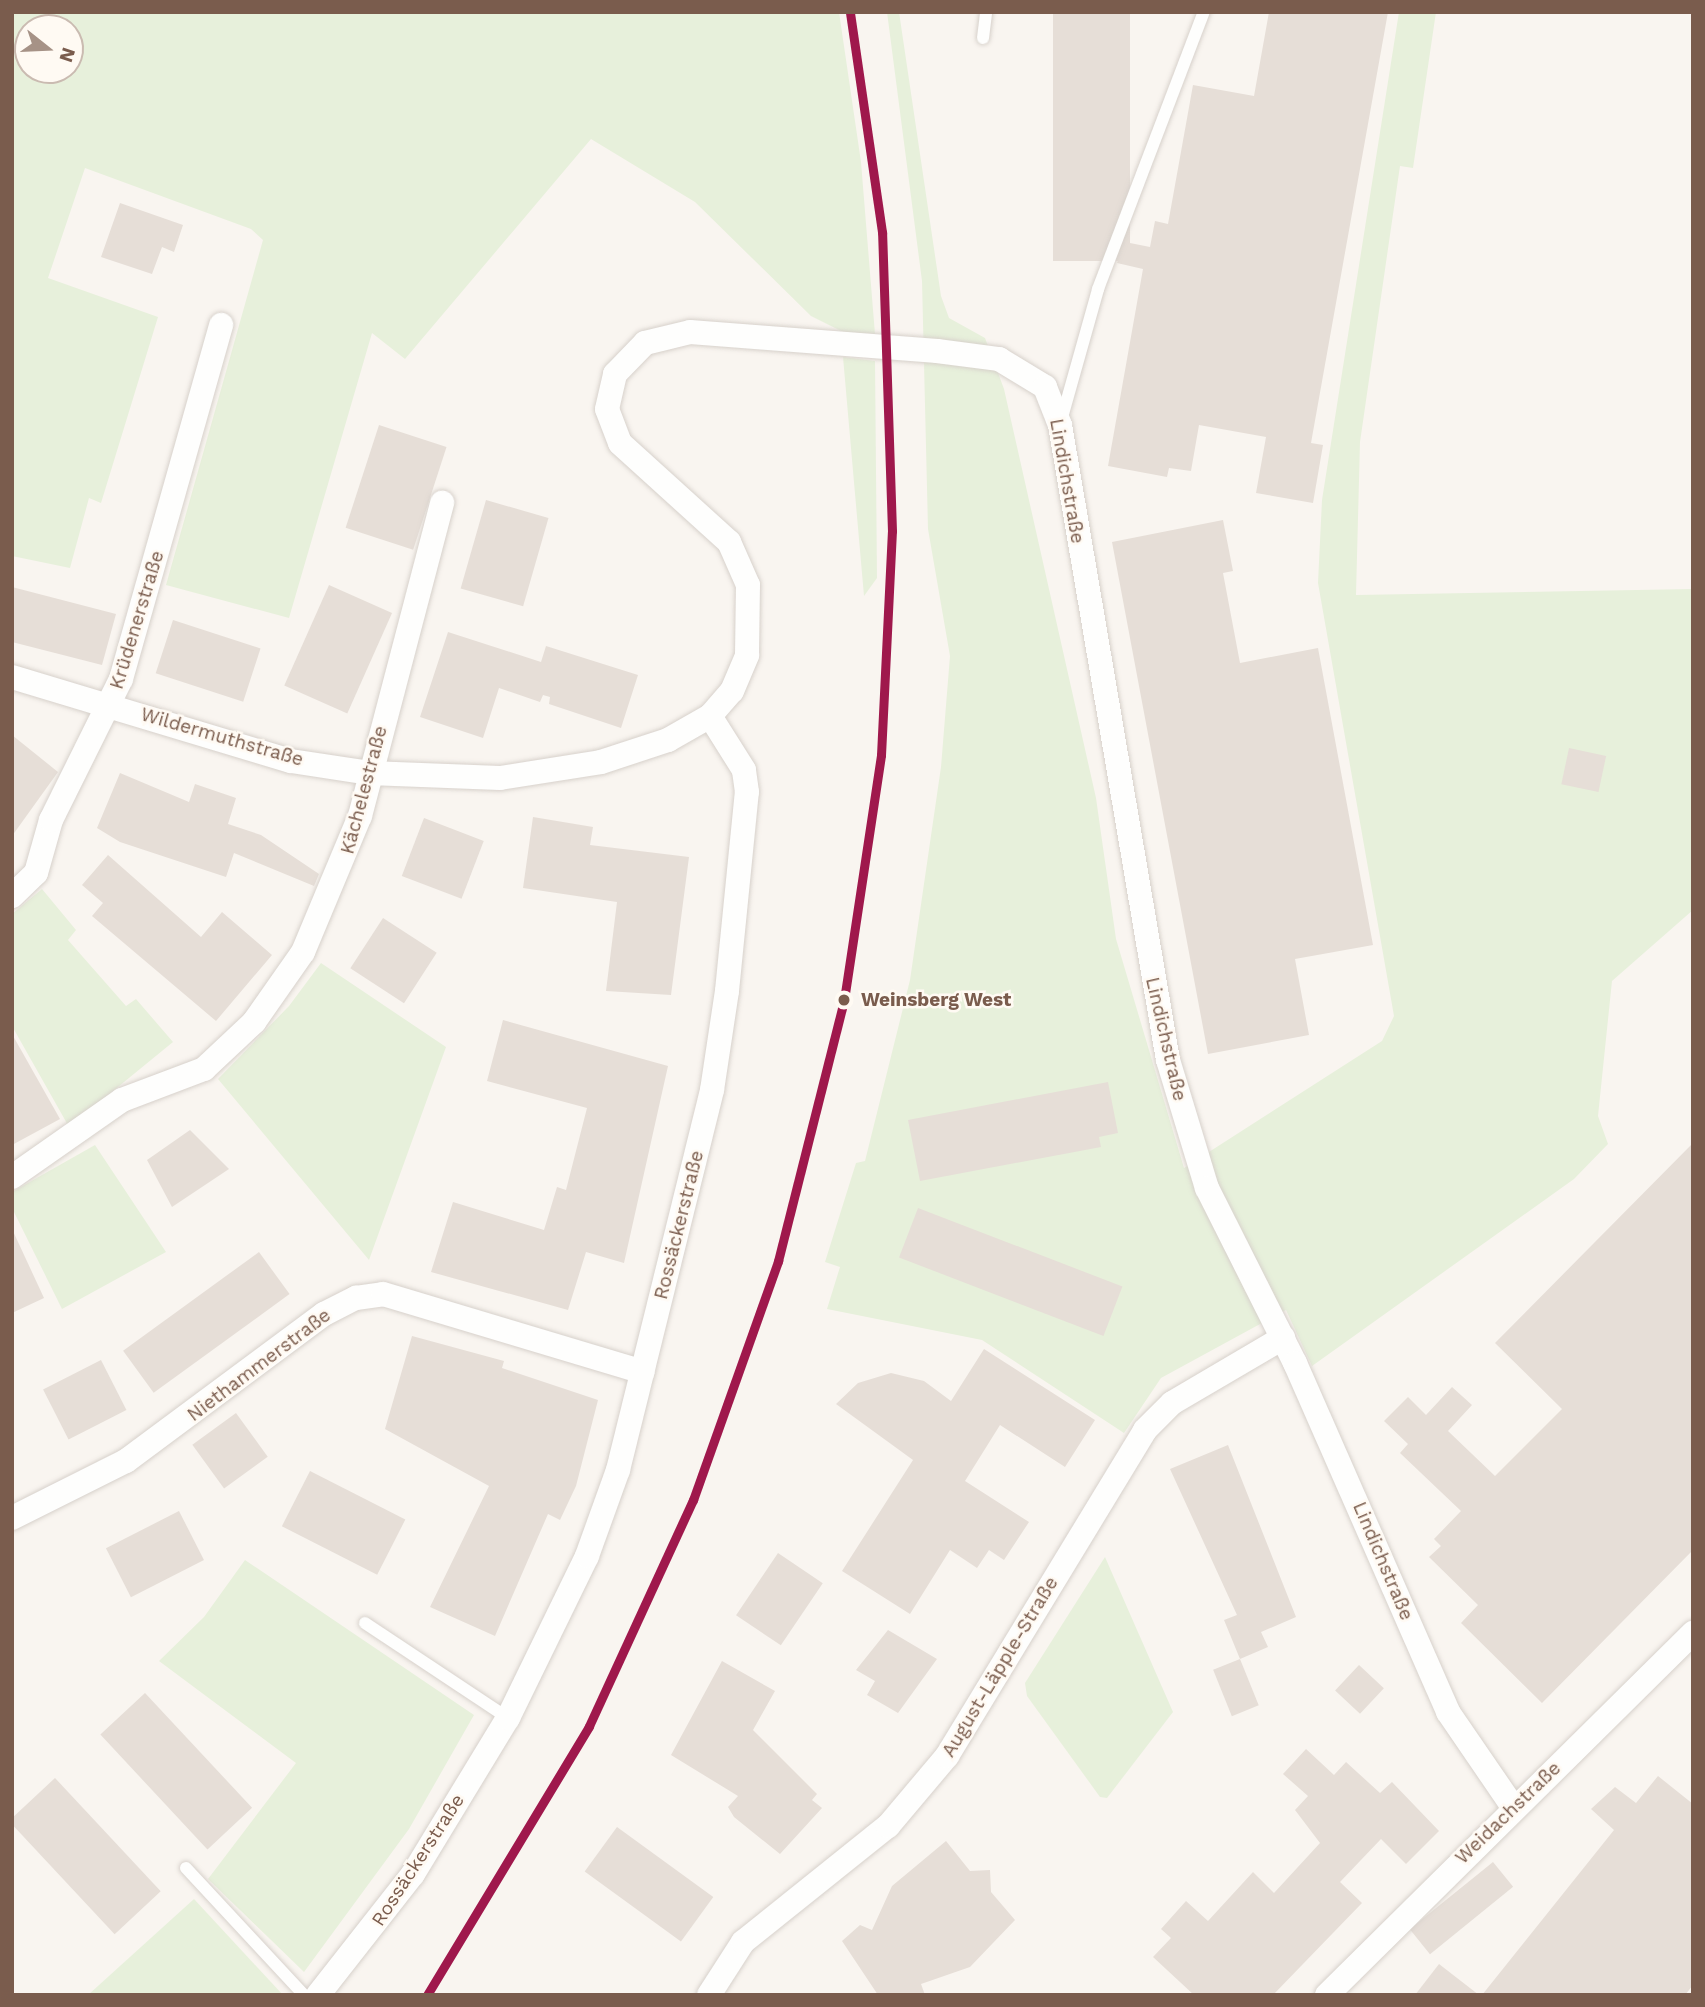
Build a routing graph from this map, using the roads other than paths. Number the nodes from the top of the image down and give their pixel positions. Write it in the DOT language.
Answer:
graph roads {
  1 [pos="986,12"];
  2 [pos="1204,12"];
  3 [pos="983,38"];
  4 [pos="221,325"];
  5 [pos="870,348"];
  6 [pos="1060,425"];
  7 [pos="442,503"];
  8 [pos="12,677"];
  9 [pos="111,704"];
  10 [pos="710,716"];
  11 [pos="369,773"];
  12 [pos="12,896"];
  13 [pos="12,1177"];
  14 [pos="1283,1338"];
  15 [pos="643,1371"];
  16 [pos="12,1518"];
  17 [pos="365,1623"];
  18 [pos="1693,1633"];
  19 [pos="508,1718"];
  20 [pos="1514,1807"];
  21 [pos="186,1868"];
  22 [pos="304,1995"];
  23 [pos="318,1995"];
  24 [pos="709,1995"];
  25 [pos="1327,1995"];
  1 -- 3 [label="lane"];
  2 -- 6 [label="lane"];
  4 -- 9 [label="street, Krüdenerstraße"];
  5 -- 6 [label="street, Lindichstraße"];
  5 -- 10 [label="street, Wildermuthstraße"];
  6 -- 14 [label="street, Lindichstraße"];
  7 -- 11 [label="street, Kächelestraße"];
  8 -- 9 [label="street, Wildermuthstraße"];
  9 -- 11 [label="street, Wildermuthstraße"];
  9 -- 12 [label="street, Krüdenerstraße"];
  10 -- 11 [label="street, Wildermuthstraße"];
  10 -- 15 [label="street, Rossäckerstraße"];
  11 -- 13 [label="street, Kächelestraße"];
  14 -- 20 [label="street, Lindichstraße"];
  14 -- 24 [label="street, August-Läpple-Straße"];
  15 -- 16 [label="street, Niethammerstraße"];
  15 -- 19 [label="street, Rossäckerstraße"];
  17 -- 19 [label="lane"];
  18 -- 20 [label="street, Weidachstraße"];
  19 -- 23 [label="street, Rossäckerstraße"];
  20 -- 25 [label="street, Weidachstraße"];
  21 -- 22 [label="lane"];
}
